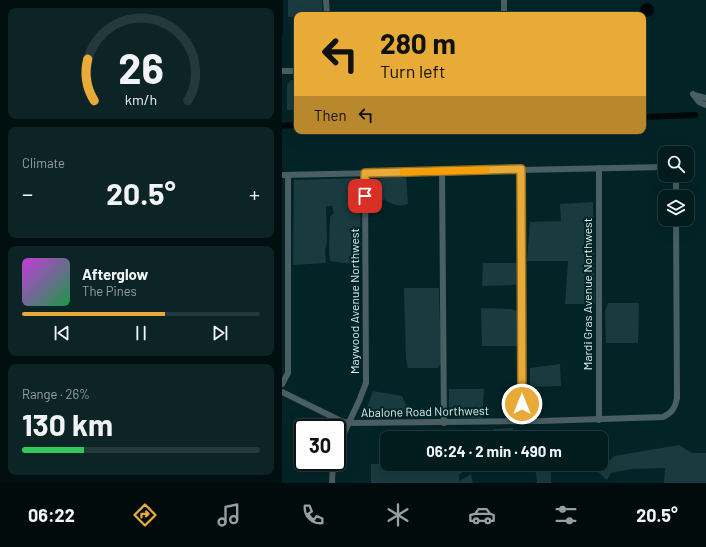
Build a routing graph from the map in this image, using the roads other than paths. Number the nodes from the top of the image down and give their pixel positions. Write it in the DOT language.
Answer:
graph roads {
  1 [pos="326,0"];
  2 [pos="504,0"];
  3 [pos="327,12"];
  4 [pos="504,12"];
  5 [pos="282,71"];
  6 [pos="294,71"];
  7 [pos="706,98"];
  8 [pos="706,105"];
  9 [pos="658,167"];
  10 [pos="599,168"];
  11 [pos="521,169"];
  12 [pos="442,171"];
  13 [pos="365,173"];
  14 [pos="285,175"];
  15 [pos="676,226"];
  16 [pos="282,384"];
  17 [pos="282,392"];
  18 [pos="599,420"];
  19 [pos="522,422"];
  20 [pos="348,423"];
  21 [pos="444,423"];
  22 [pos="346,428"];
  23 [pos="333,471"];
  24 [pos="332,483"];
  1 -- 3 [label="street"];
  2 -- 4 [label="street"];
  5 -- 6 [label="street"];
  7 -- 8 [label="street"];
  9 -- 10 [label="street"];
  10 -- 11 [label="street"];
  10 -- 18 [label="street, Mardi Gras Avenue Northwest"];
  11 -- 12 [label="street"];
  11 -- 19 [label="street"];
  12 -- 13 [label="street"];
  12 -- 21 [label="street"];
  13 -- 14 [label="street"];
  13 -- 20 [label="street, Maywood Avenue Northwest"];
  14 -- 16 [label="street"];
  15 -- 18 [label="street, Abalone Road Northwest"];
  17 -- 20 [label="street, Abalone Road Northwest"];
  18 -- 19 [label="street, Abalone Road Northwest"];
  19 -- 21 [label="street, Abalone Road Northwest"];
  20 -- 21 [label="street, Abalone Road Northwest"];
  20 -- 22 [label="street, Maywood Avenue Northwest"];
  23 -- 24 [label="street"];
}
